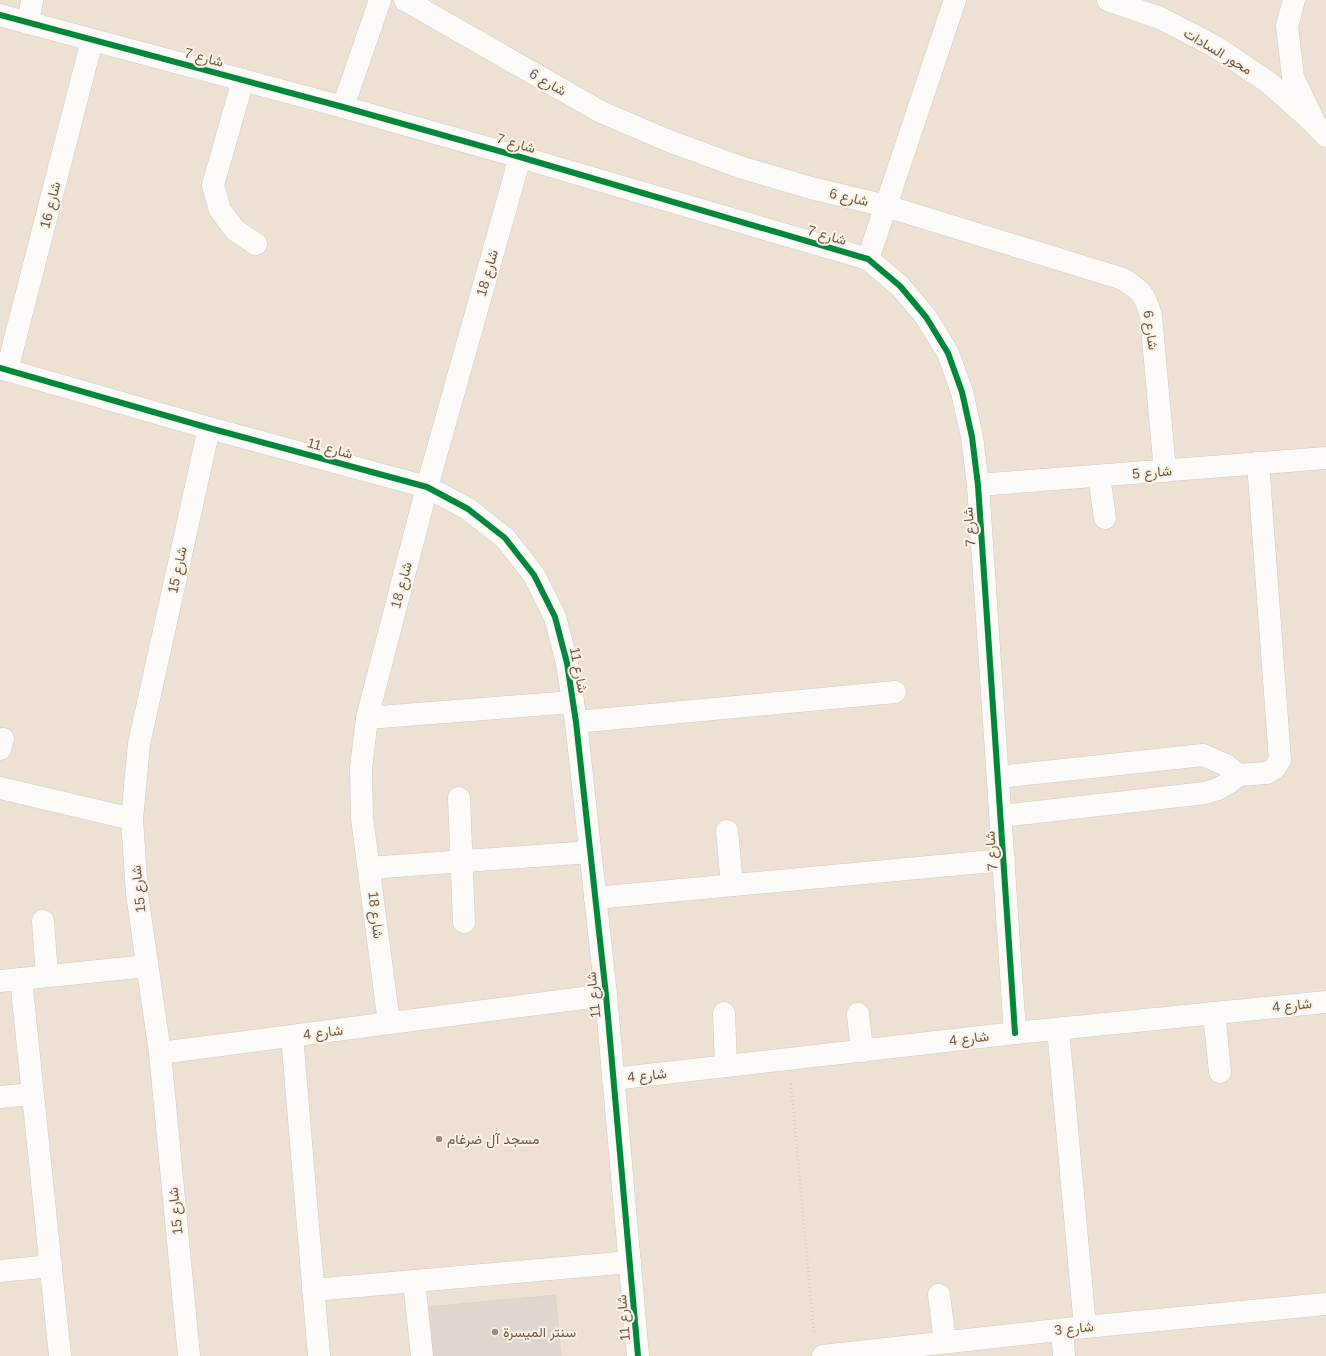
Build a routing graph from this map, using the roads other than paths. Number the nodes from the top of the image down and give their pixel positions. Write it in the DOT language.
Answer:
graph roads {
  1 [pos="32,0"];
  2 [pos="380,0"];
  3 [pos="405,0"];
  4 [pos="955,0"];
  5 [pos="1108,0"];
  6 [pos="1294,0"];
  7 [pos="0,15"];
  8 [pos="28,23"];
  9 [pos="92,40"];
  10 [pos="243,80"];
  11 [pos="343,107"];
  12 [pos="1320,130"];
  13 [pos="520,157"];
  14 [pos="886,206"];
  15 [pos="256,244"];
  16 [pos="868,260"];
  17 [pos="4,369"];
  18 [pos="209,428"];
  19 [pos="1326,458"];
  20 [pos="1258,463"];
  21 [pos="1165,470"];
  22 [pos="1099,476"];
  23 [pos="978,485"];
  24 [pos="427,487"];
  25 [pos="1105,518"];
  26 [pos="895,692"];
  27 [pos="575,712"];
  28 [pos="367,718"];
  29 [pos="1238,775"];
  30 [pos="998,777"];
  31 [pos="0,788"];
  32 [pos="459,798"];
  33 [pos="1001,816"];
  34 [pos="132,819"];
  35 [pos="727,831"];
  36 [pos="590,852"];
  37 [pos="1004,860"];
  38 [pos="461,861"];
  39 [pos="370,868"];
  40 [pos="732,885"];
  41 [pos="595,898"];
  42 [pos="43,921"];
  43 [pos="464,922"];
  44 [pos="148,966"];
  45 [pos="47,976"];
  46 [pos="10,980"];
  47 [pos="606,995"];
  48 [pos="1326,1002"];
  49 [pos="724,1013"];
  50 [pos="1214,1013"];
  51 [pos="858,1014"];
  52 [pos="389,1023"];
  53 [pos="1058,1029"];
  54 [pos="1015,1033"];
  55 [pos="292,1036"];
  56 [pos="862,1051"];
  57 [pos="160,1053"];
  58 [pos="726,1066"];
  59 [pos="1220,1072"];
  60 [pos="613,1079"];
  61 [pos="32,1094"];
  62 [pos="0,1097"];
  63 [pos="630,1262"];
  64 [pos="50,1266"];
  65 [pos="0,1271"];
  66 [pos="414,1281"];
  67 [pos="313,1290"];
  68 [pos="939,1295"];
  69 [pos="1326,1304"];
  70 [pos="1085,1327"];
  71 [pos="1062,1330"];
  72 [pos="945,1342"];
  73 [pos="819,1348"];
  74 [pos="921,1350"];
  75 [pos="60,1356"];
  76 [pos="189,1356"];
  77 [pos="319,1356"];
  78 [pos="422,1356"];
  79 [pos="638,1356"];
  80 [pos="1064,1356"];
  1 -- 8 [label="street"];
  2 -- 11 [label="street"];
  3 -- 14 [label="street, شارع 6"];
  4 -- 14 [label="street"];
  5 -- 12 [label="street, محور السادات"];
  6 -- 12 [label="street"];
  7 -- 8 [label="street, شارع 7"];
  8 -- 9 [label="street, شارع 7"];
  9 -- 10 [label="street, شارع 7"];
  9 -- 17 [label="street, شارع 16"];
  10 -- 11 [label="street, شارع 7"];
  10 -- 15 [label="street"];
  11 -- 13 [label="street, شارع 7"];
  13 -- 16 [label="street, شارع 7"];
  13 -- 24 [label="street, شارع 18"];
  14 -- 16 [label="street"];
  14 -- 21 [label="street, شارع 6"];
  16 -- 23 [label="street, شارع 7"];
  17 -- 18 [label="street, شارع 11"];
  18 -- 24 [label="street, شارع 11"];
  18 -- 34 [label="street, شارع 15"];
  19 -- 20 [label="street, شارع 5"];
  20 -- 21 [label="street, شارع 5"];
  20 -- 29 [label="street"];
  21 -- 22 [label="street, شارع 5"];
  22 -- 23 [label="street, شارع 5"];
  22 -- 25 [label="street"];
  23 -- 30 [label="street, شارع 7"];
  24 -- 27 [label="street, شارع 11"];
  24 -- 28 [label="street, شارع 18"];
  26 -- 27 [label="street"];
  27 -- 28 [label="street"];
  27 -- 36 [label="street, شارع 11"];
  28 -- 39 [label="street, شارع 18"];
  29 -- 30 [label="street"];
  29 -- 33 [label="street"];
  30 -- 33 [label="street, شارع 7"];
  31 -- 34 [label="street"];
  32 -- 38 [label="street"];
  33 -- 37 [label="street, شارع 7"];
  34 -- 44 [label="street, شارع 15"];
  35 -- 40 [label="street"];
  36 -- 38 [label="street"];
  36 -- 41 [label="street, شارع 11"];
  37 -- 40 [label="street"];
  37 -- 54 [label="street, شارع 7"];
  38 -- 39 [label="street"];
  38 -- 43 [label="street"];
  39 -- 52 [label="street, شارع 18"];
  40 -- 41 [label="street"];
  41 -- 47 [label="street, شارع 11"];
  42 -- 45 [label="street"];
  44 -- 45 [label="street"];
  44 -- 57 [label="street, شارع 15"];
  45 -- 46 [label="street"];
  46 -- 61 [label="street"];
  47 -- 52 [label="street, شارع 4"];
  47 -- 60 [label="street, شارع 11"];
  48 -- 50 [label="street, شارع 4"];
  49 -- 58 [label="street"];
  50 -- 53 [label="street, شارع 4"];
  50 -- 59 [label="street"];
  51 -- 56 [label="street"];
  52 -- 55 [label="street, شارع 4"];
  53 -- 54 [label="street, شارع 4"];
  53 -- 70 [label="street"];
  54 -- 56 [label="street, شارع 4"];
  55 -- 57 [label="street, شارع 4"];
  55 -- 67 [label="street"];
  56 -- 58 [label="street, شارع 4"];
  57 -- 76 [label="street, شارع 15"];
  58 -- 60 [label="street, شارع 4"];
  60 -- 63 [label="street, شارع 11"];
  61 -- 62 [label="street"];
  61 -- 64 [label="street"];
  63 -- 66 [label="street"];
  63 -- 79 [label="street, شارع 11"];
  64 -- 65 [label="street"];
  64 -- 75 [label="street"];
  66 -- 67 [label="street"];
  66 -- 78 [label="street"];
  67 -- 77 [label="street"];
  68 -- 72 [label="street"];
  69 -- 70 [label="street, شارع 3"];
  70 -- 71 [label="street, شارع 3"];
  71 -- 72 [label="street, شارع 3"];
  71 -- 80 [label="street"];
  72 -- 74 [label="street, شارع 3"];
  73 -- 74 [label="street, شارع 3"];
}
